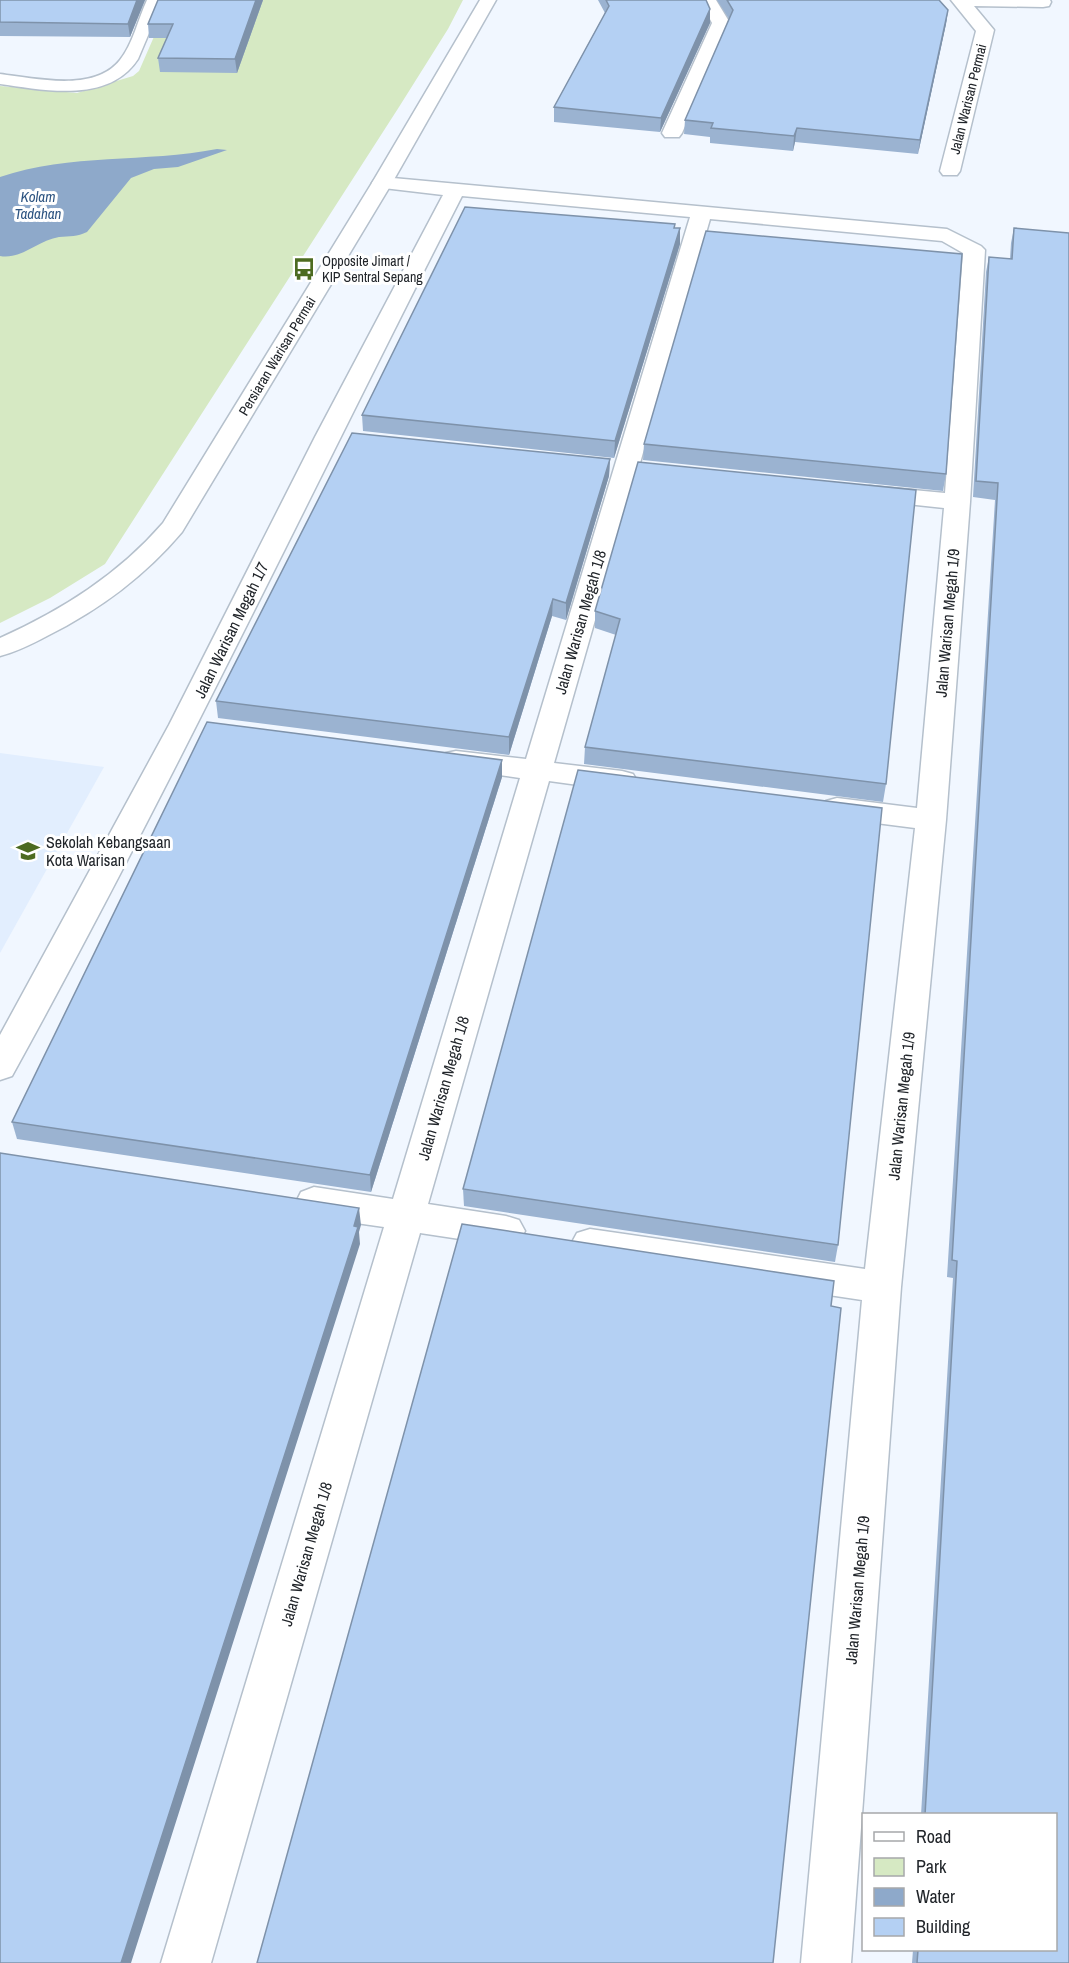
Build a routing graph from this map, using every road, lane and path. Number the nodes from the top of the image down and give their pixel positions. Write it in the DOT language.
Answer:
graph roads {
  1 [pos="155,0"];
  2 [pos="488,0"];
  3 [pos="708,0"];
  4 [pos="959,0"];
  5 [pos="1043,2"];
  6 [pos="0,79"];
  7 [pos="672,133"];
  8 [pos="950,171"];
  9 [pos="382,183"];
  10 [pos="456,189"];
  11 [pos="701,214"];
  12 [pos="851,491"];
  13 [pos="957,502"];
  14 [pos="0,648"];
  15 [pos="430,757"];
  16 [pos="536,770"];
  17 [pos="652,785"];
  18 [pos="815,805"];
  19 [pos="931,820"];
  20 [pos="0,1067"];
  21 [pos="278,1196"];
  22 [pos="405,1216"];
  23 [pos="882,1287"];
  24 [pos="186,1963"];
  25 [pos="826,1963"];
  1 -- 6 [label="street"];
  2 -- 9 [label="street, Persiaran Warisan Permai"];
  3 -- 7 [label="street"];
  4 -- 5 [label="street"];
  4 -- 8 [label="street, Jalan Warisan Permai"];
  9 -- 10 [label="street"];
  9 -- 14 [label="street, Persiaran Warisan Permai"];
  10 -- 11 [label="street"];
  10 -- 20 [label="street, Jalan Warisan Megah 1/7"];
  11 -- 13 [label="street, Jalan Warisan Megah 1/9"];
  11 -- 16 [label="street, Jalan Warisan Megah 1/8"];
  12 -- 13 [label="street"];
  13 -- 19 [label="street, Jalan Warisan Megah 1/9"];
  15 -- 16 [label="street"];
  16 -- 17 [label="street"];
  16 -- 22 [label="street, Jalan Warisan Megah 1/8"];
  18 -- 19 [label="street"];
  19 -- 23 [label="street, Jalan Warisan Megah 1/9"];
  21 -- 22 [label="street"];
  22 -- 23 [label="street"];
  22 -- 24 [label="street, Jalan Warisan Megah 1/8"];
  23 -- 25 [label="street, Jalan Warisan Megah 1/9"];
}
